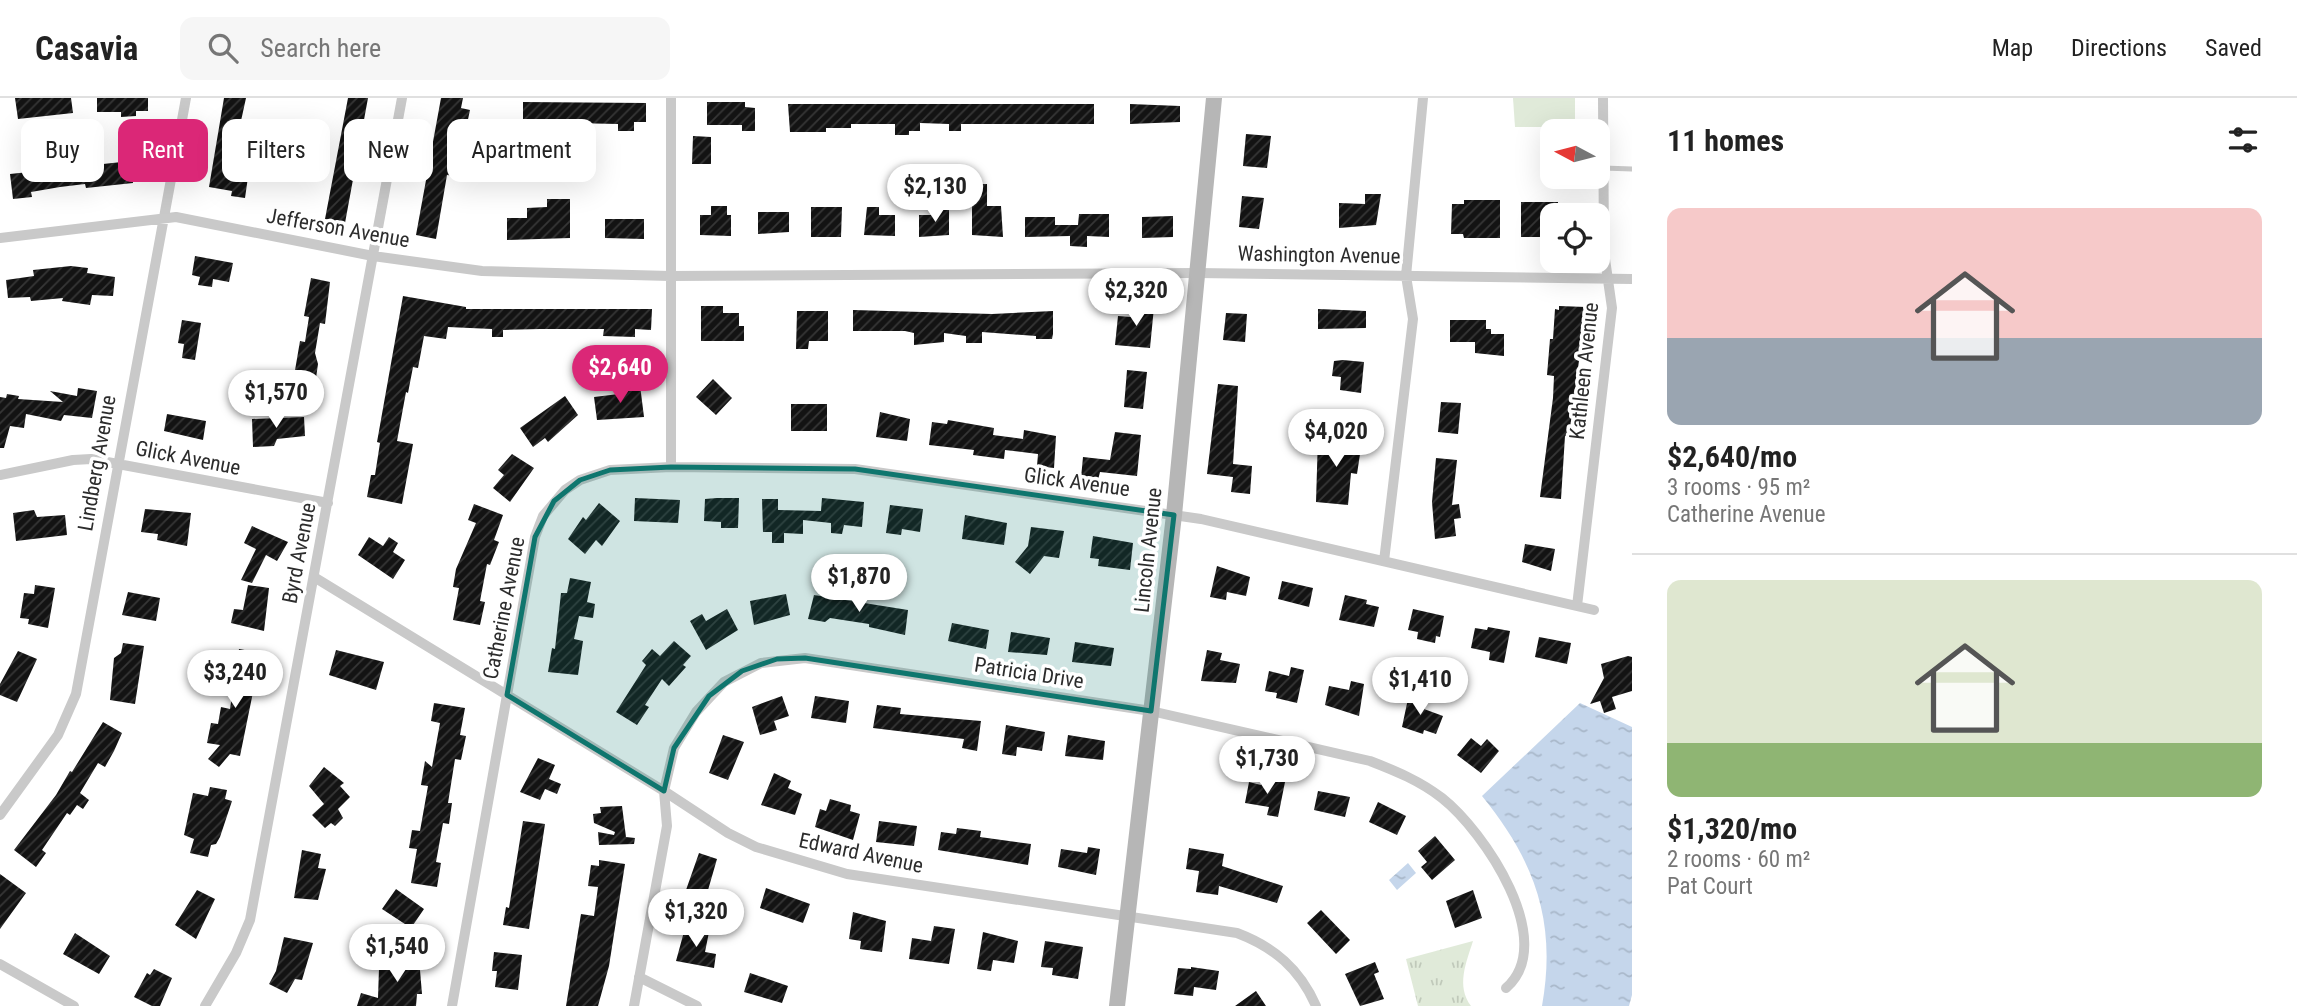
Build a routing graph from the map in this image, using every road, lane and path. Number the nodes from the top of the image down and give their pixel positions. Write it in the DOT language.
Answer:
graph roads {
  1 [pos="186,98"];
  2 [pos="402,98"];
  3 [pos="671,98"];
  4 [pos="1214,98"];
  5 [pos="1423,98"];
  6 [pos="1603,98"];
  7 [pos="1603,119"];
  8 [pos="1610,169"];
  9 [pos="1632,169"];
  10 [pos="1603,189"];
  11 [pos="163,219"];
  12 [pos="0,238"];
  13 [pos="373,256"];
  14 [pos="1197,273"];
  15 [pos="1406,275"];
  16 [pos="670,276"];
  17 [pos="1610,279"];
  18 [pos="1632,279"];
  19 [pos="116,464"];
  20 [pos="671,467"];
  21 [pos="0,475"];
  22 [pos="328,503"];
  23 [pos="1174,516"];
  24 [pos="1384,561"];
  25 [pos="314,577"];
  26 [pos="1577,606"];
  27 [pos="1594,610"];
  28 [pos="507,695"];
  29 [pos="1151,711"];
  30 [pos="664,791"];
  31 [pos="0,815"];
  32 [pos="1128,916"];
  33 [pos="0,964"];
  34 [pos="639,977"];
  35 [pos="1506,988"];
  36 [pos="74,1006"];
  37 [pos="205,1006"];
  38 [pos="452,1006"];
  39 [pos="634,1006"];
  40 [pos="697,1006"];
  41 [pos="1118,1006"];
  42 [pos="1316,1006"];
  1 -- 11 [label="street, Lindberg Avenue"];
  2 -- 13 [label="street, Byrd Avenue"];
  3 -- 16 [label="street"];
  4 -- 14 [label="street, Lincoln Avenue"];
  5 -- 15 [label="street"];
  6 -- 7 [label="street, Kathleen Avenue"];
  8 -- 9 [label="lane"];
  10 -- 17 [label="street, Kathleen Avenue"];
  11 -- 12 [label="street, Jefferson Avenue"];
  11 -- 13 [label="street, Jefferson Avenue"];
  11 -- 19 [label="street, Lindberg Avenue"];
  13 -- 16 [label="street, Jefferson Avenue"];
  13 -- 22 [label="street, Byrd Avenue"];
  14 -- 15 [label="street, Washington Avenue"];
  14 -- 16 [label="street, Washington Avenue"];
  14 -- 23 [label="street, Lincoln Avenue"];
  15 -- 17 [label="street, Washington Avenue"];
  15 -- 24 [label="street"];
  16 -- 20 [label="street"];
  17 -- 18 [label="street, Washington Avenue"];
  17 -- 26 [label="street, Kathleen Avenue"];
  19 -- 21 [label="street, Glick Avenue"];
  19 -- 22 [label="street, Glick Avenue"];
  19 -- 31 [label="street, Lindberg Avenue"];
  20 -- 23 [label="street, Glick Avenue"];
  20 -- 28 [label="street, Catherine Avenue"];
  22 -- 25 [label="street, Byrd Avenue"];
  23 -- 24 [label="street, Glick Avenue"];
  23 -- 29 [label="street, Lincoln Avenue"];
  24 -- 26 [label="street, Glick Avenue"];
  25 -- 28 [label="street, Edward Avenue"];
  25 -- 37 [label="street, Byrd Avenue"];
  26 -- 27 [label="street, Glick Avenue"];
  28 -- 30 [label="street, Edward Avenue"];
  28 -- 38 [label="street, Catherine Avenue"];
  29 -- 30 [label="street, Patricia Drive"];
  29 -- 32 [label="street, Lincoln Avenue"];
  29 -- 35 [label="street, Patricia Drive"];
  30 -- 32 [label="street, Edward Avenue"];
  30 -- 34 [label="street, Patricia Drive"];
  32 -- 41 [label="street, Lincoln Avenue"];
  32 -- 42 [label="street, Edward Avenue"];
  33 -- 36 [label="street"];
  34 -- 39 [label="street, Patricia Drive"];
  34 -- 40 [label="street"];
}
